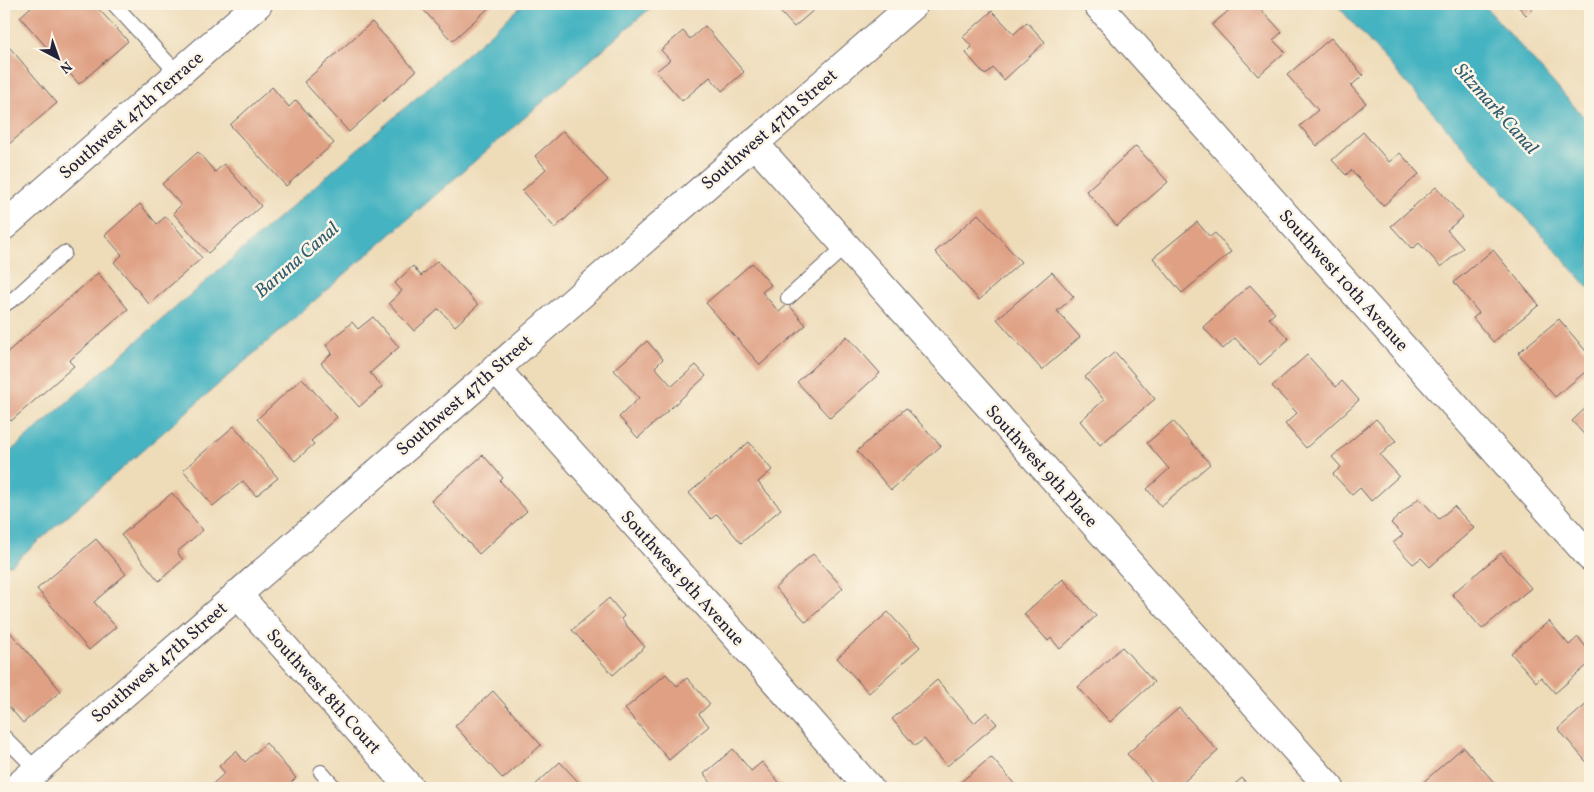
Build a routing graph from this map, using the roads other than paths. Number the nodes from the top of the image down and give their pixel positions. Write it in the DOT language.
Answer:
graph roads {
  1 [pos="114,4"];
  2 [pos="258,4"];
  3 [pos="914,4"];
  4 [pos="1097,4"];
  5 [pos="178,74"];
  6 [pos="754,143"];
  7 [pos="4,226"];
  8 [pos="846,246"];
  9 [pos="64,253"];
  10 [pos="788,298"];
  11 [pos="4,304"];
  12 [pos="495,368"];
  13 [pos="1590,557"];
  14 [pos="237,594"];
  15 [pos="4,737"];
  16 [pos="37,770"];
  17 [pos="321,772"];
  18 [pos="16,788"];
  19 [pos="335,788"];
  20 [pos="410,788"];
  21 [pos="869,788"];
  22 [pos="1330,788"];
  1 -- 5 [label="lane"];
  2 -- 5 [label="street, Southwest 47th Terrace"];
  3 -- 6 [label="street, Southwest 47th Street"];
  4 -- 13 [label="street, Southwest 10th Avenue"];
  5 -- 7 [label="street, Southwest 47th Terrace"];
  6 -- 8 [label="street, Southwest 9th Place"];
  6 -- 12 [label="street, Southwest 47th Street"];
  8 -- 10 [label="lane"];
  8 -- 22 [label="street, Southwest 9th Place"];
  9 -- 11 [label="lane"];
  12 -- 14 [label="street, Southwest 47th Street"];
  12 -- 21 [label="street, Southwest 9th Avenue"];
  14 -- 16 [label="street, Southwest 47th Street"];
  14 -- 20 [label="street, Southwest 8th Court"];
  15 -- 16 [label="lane"];
  16 -- 18 [label="street, Southwest 47th Street"];
  17 -- 19 [label="lane"];
}
